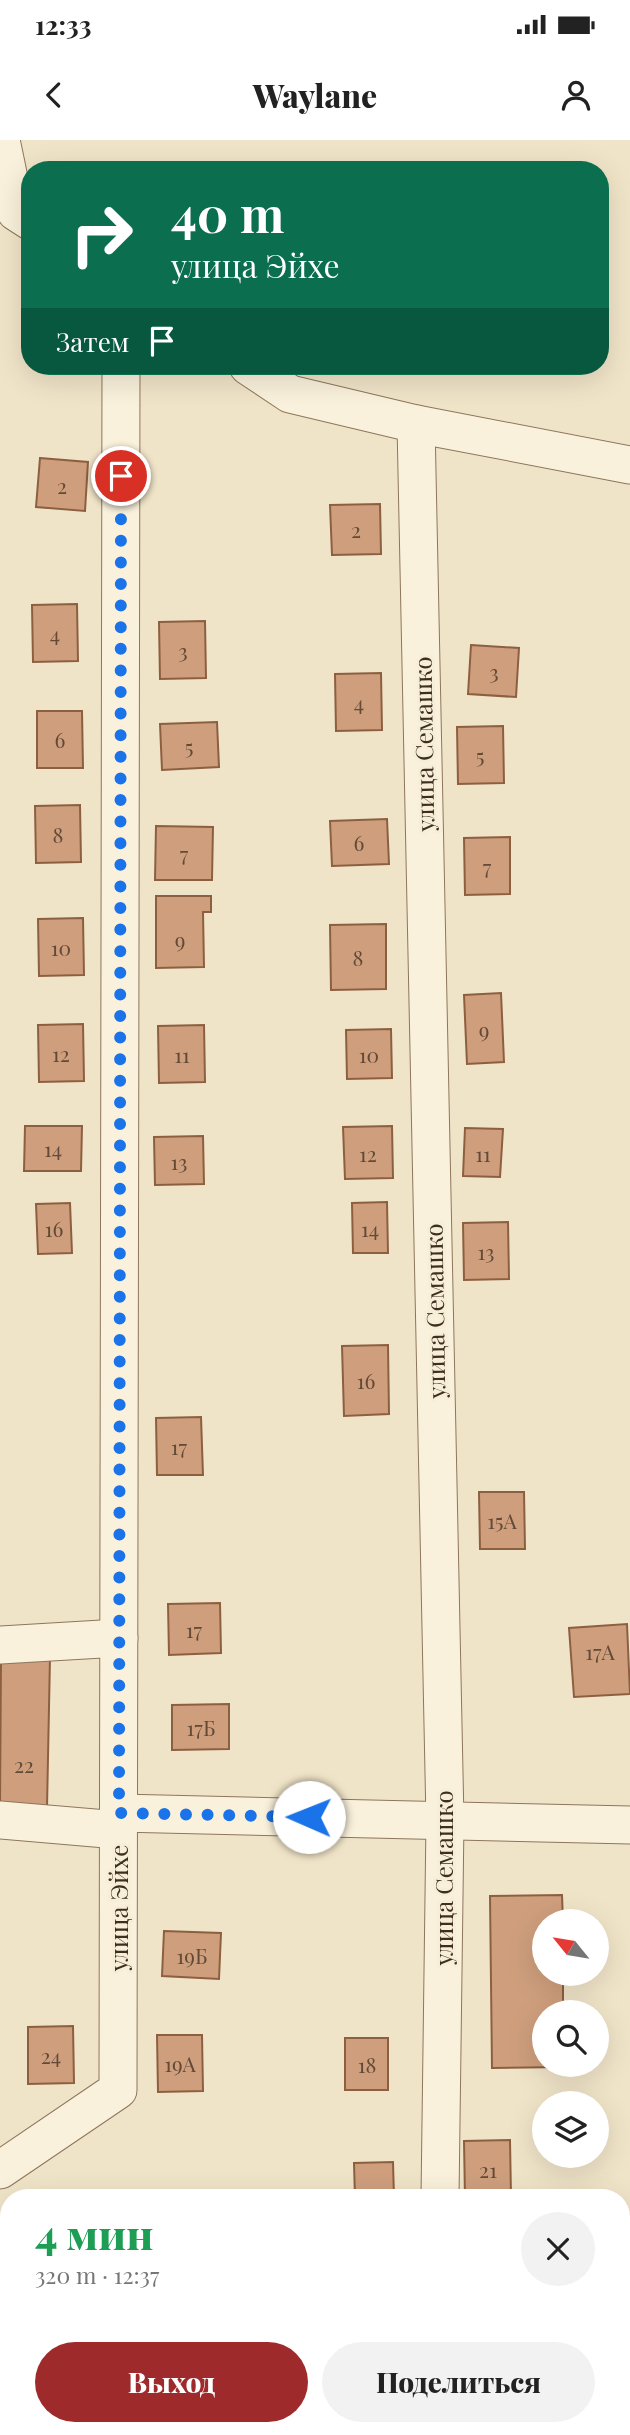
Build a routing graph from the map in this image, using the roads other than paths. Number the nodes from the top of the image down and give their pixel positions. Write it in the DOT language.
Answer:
graph roads {
  1 [pos="1,140"];
  2 [pos="15,217"];
  3 [pos="121,375"];
  4 [pos="262,375"];
  5 [pos="416,424"];
  6 [pos="630,466"];
  7 [pos="119,1638"];
  8 [pos="0,1645"];
  9 [pos="0,1819"];
  10 [pos="118,1821"];
  11 [pos="445,1821"];
  12 [pos="630,1825"];
  13 [pos="0,2170"];
  14 [pos="440,2189"];
  1 -- 2 [label="street"];
  3 -- 7 [label="street, улица Эйхе"];
  4 -- 5 [label="street"];
  5 -- 6 [label="street"];
  5 -- 11 [label="street, улица Семашко"];
  7 -- 8 [label="street"];
  7 -- 10 [label="street, улица Эйхе"];
  9 -- 10 [label="street"];
  10 -- 11 [label="street"];
  10 -- 13 [label="street, улица Эйхе"];
  11 -- 12 [label="street"];
  11 -- 14 [label="street, улица Семашко"];
}
